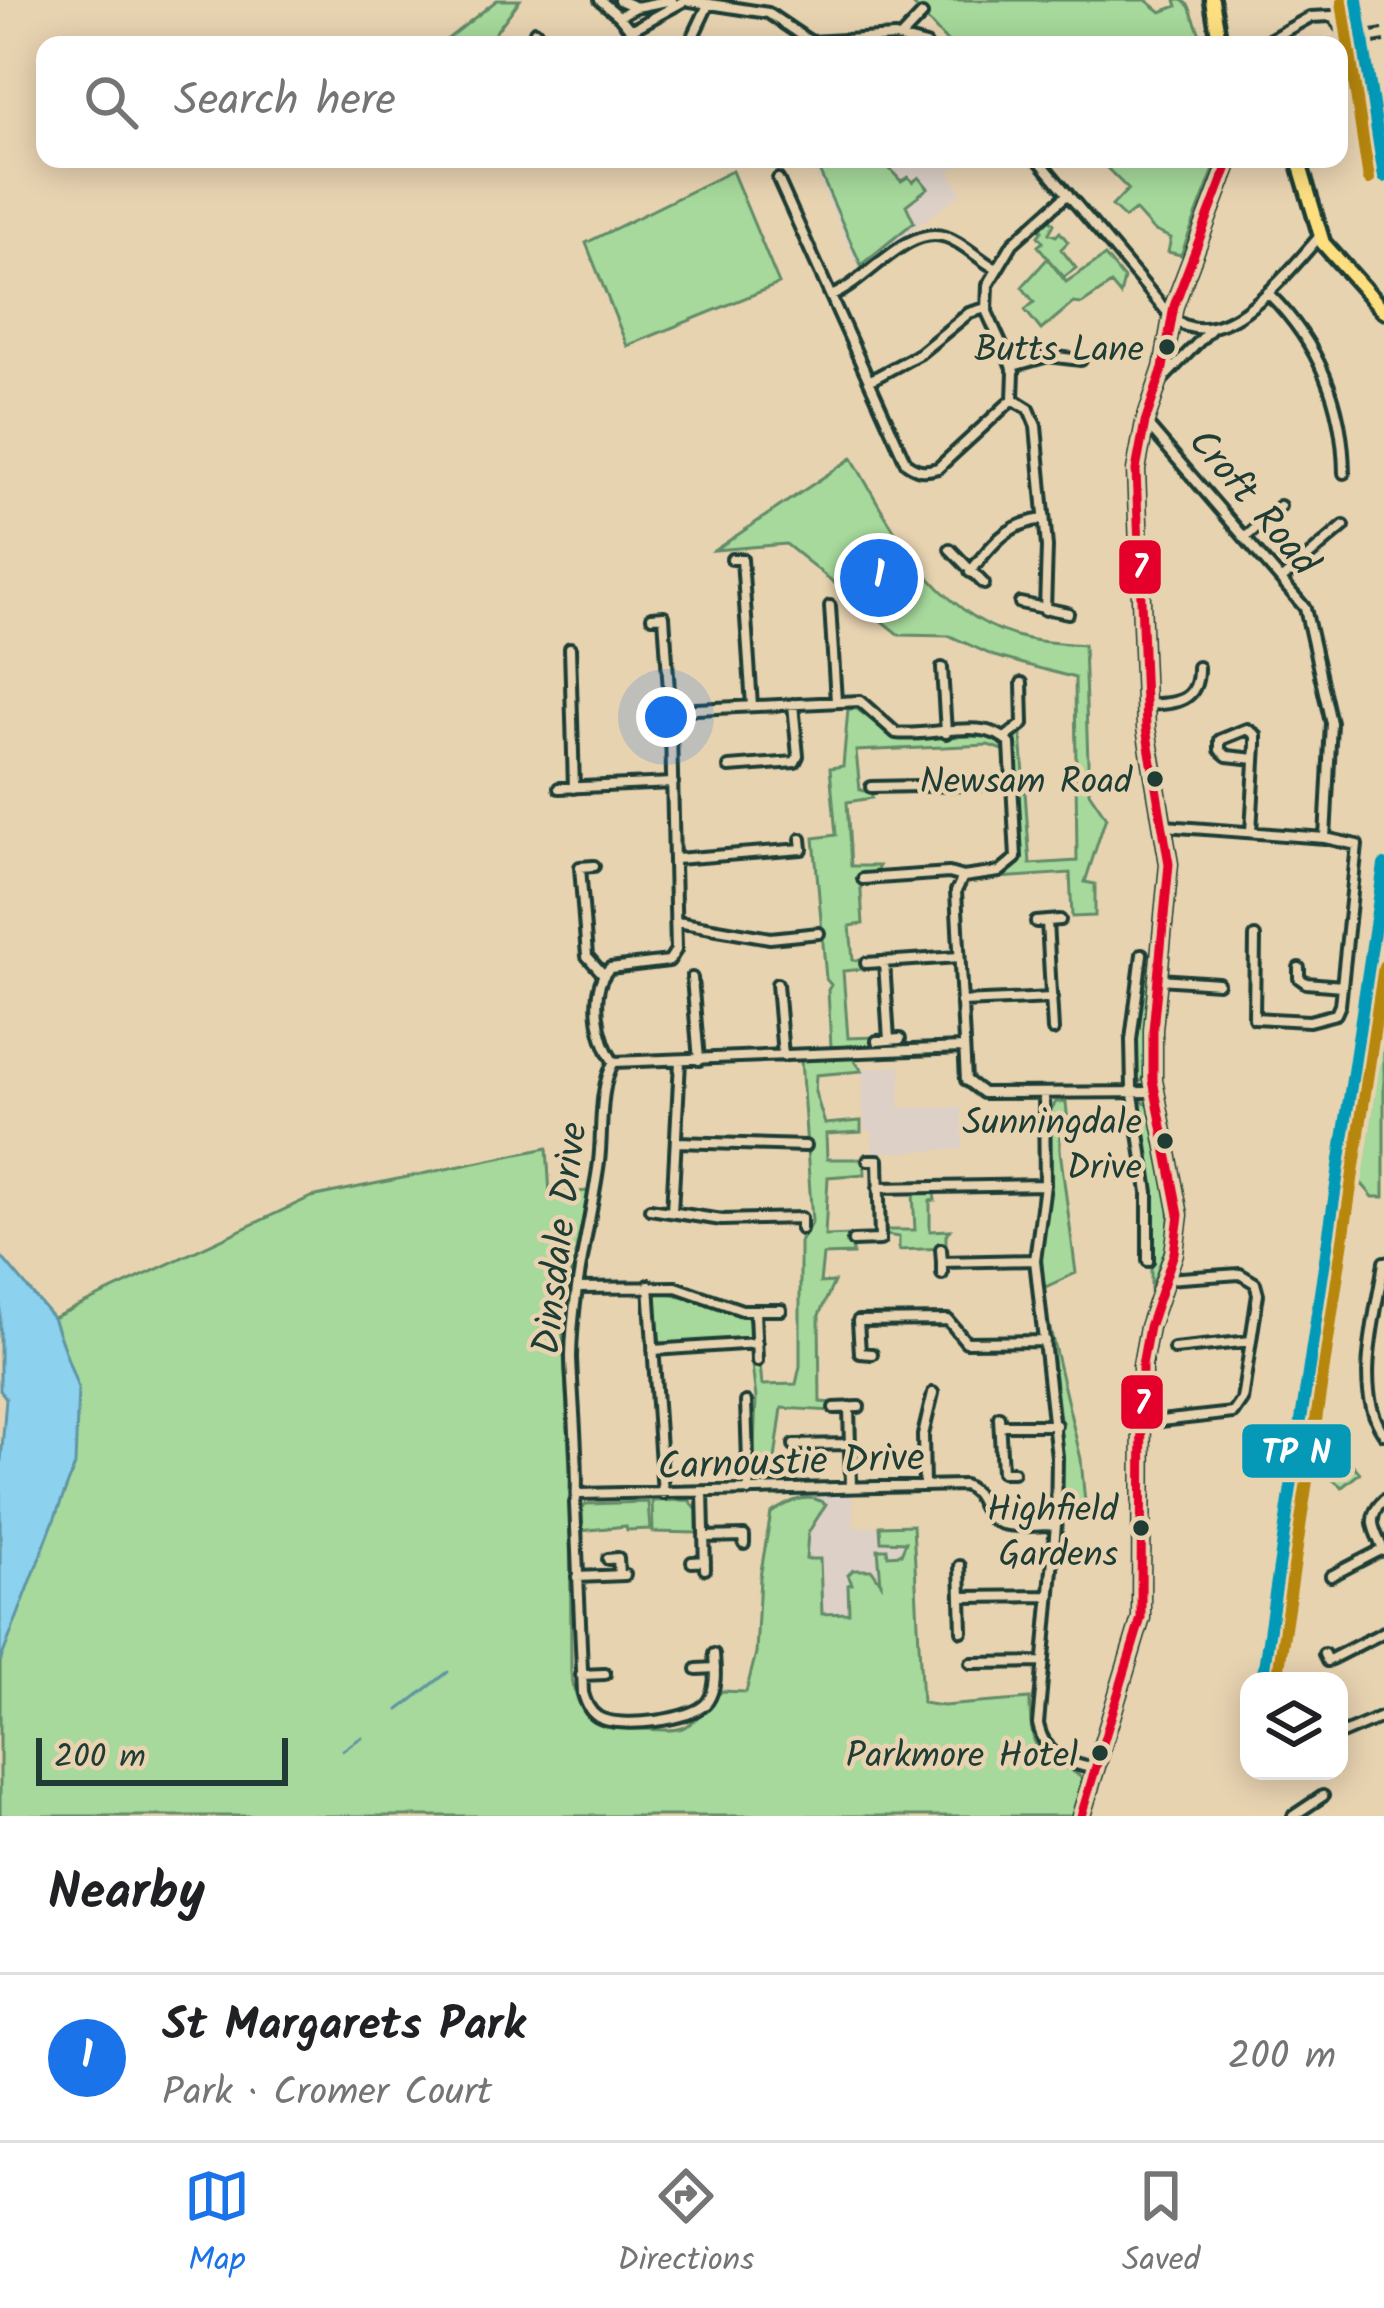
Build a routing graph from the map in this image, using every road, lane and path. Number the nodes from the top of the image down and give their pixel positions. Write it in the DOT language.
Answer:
graph roads {
  1 [pos="600,0"];
  2 [pos="619,0"];
  3 [pos="672,0"];
  4 [pos="685,0"];
  5 [pos="1212,0"];
  6 [pos="711,3"];
  7 [pos="636,7"];
  8 [pos="922,15"];
  9 [pos="619,16"];
  10 [pos="535,31"];
  11 [pos="1384,35"];
  12 [pos="539,36"];
  13 [pos="694,36"];
  14 [pos="803,36"];
  15 [pos="903,36"];
  16 [pos="1218,36"];
  17 [pos="1277,36"];
  18 [pos="1347,36"];
  19 [pos="1348,41"];
  20 [pos="1348,41"];
  21 [pos="1358,73"];
  22 [pos="1046,168"];
  23 [pos="1227,168"];
  24 [pos="1301,168"];
  25 [pos="778,178"];
  26 [pos="1068,194"];
  27 [pos="1320,236"];
  28 [pos="995,268"];
  29 [pos="1270,295"];
  30 [pos="831,296"];
  31 [pos="986,308"];
  32 [pos="1384,311"];
  33 [pos="1172,316"];
  34 [pos="1213,326"];
  35 [pos="1081,359"];
  36 [pos="1012,367"];
  37 [pos="869,381"];
  38 [pos="1158,385"];
  39 [pos="1013,399"];
  40 [pos="1145,422"];
  41 [pos="1344,473"];
  42 [pos="1280,506"];
  43 [pos="1043,519"];
  44 [pos="1344,526"];
  45 [pos="1247,536"];
  46 [pos="950,549"];
  47 [pos="732,559"];
  48 [pos="970,572"];
  49 [pos="1283,578"];
  50 [pos="984,584"];
  51 [pos="1020,603"];
  52 [pos="830,606"];
  53 [pos="1045,610"];
  54 [pos="1068,613"];
  55 [pos="652,617"];
  56 [pos="574,654"];
  57 [pos="1198,667"];
  58 [pos="942,668"];
  59 [pos="1023,683"];
  60 [pos="836,701"];
  61 [pos="793,704"];
  62 [pos="1145,705"];
  63 [pos="752,706"];
  64 [pos="676,714"];
  65 [pos="946,733"];
  66 [pos="1005,738"];
  67 [pos="1255,759"];
  68 [pos="729,767"];
  69 [pos="673,783"];
  70 [pos="1013,784"];
  71 [pos="871,787"];
  72 [pos="559,788"];
  73 [pos="574,788"];
  74 [pos="1165,826"];
  75 [pos="1251,832"];
  76 [pos="1324,838"];
  77 [pos="801,839"];
  78 [pos="676,859"];
  79 [pos="594,866"];
  80 [pos="961,879"];
  81 [pos="863,880"];
  82 [pos="1060,920"];
  83 [pos="677,922"];
  84 [pos="819,934"];
  85 [pos="1256,937"];
  86 [pos="959,957"];
  87 [pos="1144,960"];
  88 [pos="884,962"];
  89 [pos="866,963"];
  90 [pos="1299,968"];
  91 [pos="602,974"];
  92 [pos="692,978"];
  93 [pos="1159,979"];
  94 [pos="1218,982"];
  95 [pos="778,984"];
  96 [pos="1342,986"];
  97 [pos="1052,998"];
  98 [pos="961,1002"];
  99 [pos="1053,1030"];
  100 [pos="900,1039"];
  101 [pos="877,1040"];
  102 [pos="889,1040"];
  103 [pos="962,1048"];
  104 [pos="783,1056"];
  105 [pos="699,1060"];
  106 [pos="680,1061"];
  107 [pos="614,1062"];
  108 [pos="1154,1092"];
  109 [pos="1044,1093"];
  110 [pos="1132,1094"];
  111 [pos="677,1142"];
  112 [pos="806,1147"];
  113 [pos="868,1160"];
  114 [pos="1045,1185"];
  115 [pos="878,1188"];
  116 [pos="650,1209"];
  117 [pos="672,1212"];
  118 [pos="801,1229"];
  119 [pos="854,1241"];
  120 [pos="941,1250"];
  121 [pos="1035,1260"];
  122 [pos="942,1262"];
  123 [pos="1148,1262"];
  124 [pos="1384,1262"];
  125 [pos="942,1274"];
  126 [pos="1166,1279"];
  127 [pos="649,1285"];
  128 [pos="578,1288"];
  129 [pos="781,1310"];
  130 [pos="755,1311"];
  131 [pos="961,1339"];
  132 [pos="1046,1341"];
  133 [pos="1251,1341"];
  134 [pos="757,1343"];
  135 [pos="1174,1349"];
  136 [pos="653,1350"];
  137 [pos="961,1352"];
  138 [pos="872,1354"];
  139 [pos="757,1361"];
  140 [pos="933,1393"];
  141 [pos="746,1402"];
  142 [pos="834,1408"];
  143 [pos="1142,1423"];
  144 [pos="1056,1425"];
  145 [pos="1384,1434"];
  146 [pos="850,1444"];
  147 [pos="794,1446"];
  148 [pos="1013,1472"];
  149 [pos="924,1486"];
  150 [pos="851,1487"];
  151 [pos="749,1490"];
  152 [pos="703,1492"];
  153 [pos="580,1494"];
  154 [pos="663,1494"];
  155 [pos="1384,1500"];
  156 [pos="1056,1525"];
  157 [pos="704,1537"];
  158 [pos="744,1544"];
  159 [pos="1383,1550"];
  160 [pos="608,1558"];
  161 [pos="692,1562"];
  162 [pos="960,1566"];
  163 [pos="1331,1576"];
  164 [pos="577,1577"];
  165 [pos="1050,1596"];
  166 [pos="962,1597"];
  167 [pos="962,1631"];
  168 [pos="1384,1632"];
  169 [pos="714,1654"];
  170 [pos="1324,1660"];
  171 [pos="1043,1662"];
  172 [pos="971,1663"];
  173 [pos="715,1668"];
  174 [pos="697,1670"];
  175 [pos="604,1674"];
  176 [pos="580,1675"];
  177 [pos="1384,1716"];
  178 [pos="1348,1731"];
  179 [pos="1095,1768"];
  180 [pos="1323,1796"];
  181 [pos="1313,1802"];
  182 [pos="1081,1816"];
  183 [pos="1293,1816"];
  184 [pos="1322,1816"];
  1 -- 9 [label="street"];
  2 -- 7 [label="street"];
  3 -- 7 [label="street"];
  4 -- 6 [label="street"];
  4 -- 9 [label="street"];
  5 -- 16 [label="main road"];
  6 -- 13 [label="street"];
  6 -- 14 [label="street"];
  7 -- 9 [label="street"];
  8 -- 15 [label="street"];
  10 -- 12 [label="street"];
  11 -- 20 [label="street, bridge"];
  17 -- 18 [label="street"];
  19 -- 21 [label="street"];
  22 -- 26 [label="street"];
  23 -- 33 [label="main road"];
  24 -- 27 [label="main road"];
  25 -- 30 [label="street"];
  26 -- 28 [label="street"];
  26 -- 33 [label="street"];
  27 -- 29 [label="street"];
  27 -- 32 [label="main road"];
  28 -- 30 [label="street"];
  28 -- 31 [label="street"];
  29 -- 34 [label="street"];
  29 -- 41 [label="street"];
  30 -- 37 [label="street"];
  31 -- 36 [label="street"];
  31 -- 37 [label="street"];
  33 -- 34 [label="street"];
  33 -- 38 [label="main road"];
  34 -- 38 [label="street"];
  35 -- 36 [label="street"];
  36 -- 39 [label="street"];
  37 -- 39 [label="street"];
  38 -- 40 [label="main road"];
  39 -- 43 [label="street"];
  40 -- 45 [label="street, Croft Road"];
  40 -- 62 [label="main road"];
  42 -- 45 [label="street"];
  43 -- 48 [label="street"];
  43 -- 53 [label="street"];
  44 -- 49 [label="street"];
  45 -- 49 [label="street, Croft Road"];
  46 -- 48 [label="street"];
  47 -- 63 [label="street"];
  48 -- 50 [label="street"];
  49 -- 76 [label="street, Croft Road"];
  51 -- 53 [label="street"];
  52 -- 60 [label="street"];
  53 -- 54 [label="street"];
  55 -- 64 [label="street"];
  56 -- 73 [label="street"];
  57 -- 62 [label="street"];
  58 -- 65 [label="street"];
  59 -- 66 [label="street"];
  60 -- 61 [label="street"];
  60 -- 65 [label="street"];
  61 -- 63 [label="street"];
  61 -- 68 [label="street"];
  62 -- 74 [label="main road"];
  63 -- 64 [label="street"];
  64 -- 69 [label="street"];
  65 -- 66 [label="street"];
  66 -- 70 [label="street"];
  67 -- 67 [label="street"];
  67 -- 75 [label="street"];
  69 -- 73 [label="street"];
  69 -- 78 [label="street"];
  70 -- 71 [label="street"];
  70 -- 80 [label="street"];
  72 -- 73 [label="street"];
  74 -- 75 [label="street"];
  74 -- 93 [label="main road"];
  75 -- 76 [label="street"];
  76 -- 96 [label="street"];
  77 -- 78 [label="street"];
  78 -- 83 [label="street"];
  79 -- 91 [label="street"];
  80 -- 81 [label="street"];
  80 -- 86 [label="street"];
  82 -- 97 [label="street"];
  83 -- 84 [label="street"];
  83 -- 91 [label="street"];
  85 -- 96 [label="street"];
  86 -- 88 [label="street"];
  86 -- 98 [label="street"];
  87 -- 110 [label="street"];
  88 -- 89 [label="street"];
  88 -- 102 [label="street"];
  90 -- 96 [label="street"];
  91 -- 107 [label="street"];
  92 -- 105 [label="street"];
  93 -- 94 [label="street"];
  93 -- 108 [label="main road"];
  95 -- 104 [label="street"];
  97 -- 98 [label="street"];
  97 -- 99 [label="street"];
  98 -- 103 [label="street"];
  100 -- 102 [label="street"];
  101 -- 102 [label="street"];
  103 -- 104 [label="street"];
  103 -- 109 [label="street"];
  104 -- 105 [label="street"];
  105 -- 106 [label="street"];
  106 -- 107 [label="street"];
  106 -- 111 [label="street"];
  107 -- 128 [label="street, Dinsdale Drive"];
  108 -- 110 [label="street"];
  108 -- 126 [label="main road"];
  109 -- 110 [label="street"];
  109 -- 114 [label="street"];
  110 -- 123 [label="street"];
  111 -- 112 [label="street"];
  111 -- 117 [label="street"];
  113 -- 115 [label="street"];
  114 -- 115 [label="street"];
  114 -- 121 [label="street"];
  115 -- 119 [label="street"];
  116 -- 117 [label="street"];
  117 -- 118 [label="street"];
  120 -- 122 [label="street"];
  121 -- 122 [label="street"];
  121 -- 132 [label="street"];
  122 -- 125 [label="street"];
  124 -- 145 [label="street"];
  126 -- 133 [label="street"];
  126 -- 143 [label="main road"];
  127 -- 128 [label="street"];
  127 -- 130 [label="street"];
  127 -- 136 [label="street"];
  128 -- 153 [label="street, Dinsdale Drive"];
  129 -- 130 [label="street"];
  130 -- 134 [label="street"];
  131 -- 132 [label="street"];
  131 -- 137 [label="street"];
  131 -- 138 [label="street"];
  132 -- 144 [label="street"];
  133 -- 135 [label="street"];
  133 -- 143 [label="street"];
  134 -- 136 [label="street"];
  134 -- 139 [label="street"];
  136 -- 154 [label="street"];
  140 -- 149 [label="street"];
  141 -- 151 [label="street"];
  142 -- 146 [label="street"];
  143 -- 179 [label="main road"];
  144 -- 148 [label="street"];
  144 -- 156 [label="street"];
  146 -- 147 [label="street"];
  146 -- 150 [label="street"];
  149 -- 150 [label="street, Carnoustie Drive"];
  149 -- 156 [label="street, Carnoustie Drive"];
  150 -- 151 [label="street, Carnoustie Drive"];
  151 -- 152 [label="street, Carnoustie Drive"];
  152 -- 154 [label="street, Carnoustie Drive"];
  152 -- 157 [label="street"];
  153 -- 154 [label="street, Carnoustie Drive"];
  153 -- 164 [label="street, Dinsdale Drive"];
  155 -- 159 [label="street"];
  156 -- 165 [label="street"];
  157 -- 158 [label="street"];
  157 -- 161 [label="street"];
  159 -- 163 [label="street"];
  160 -- 164 [label="street"];
  162 -- 166 [label="street"];
  164 -- 176 [label="street, Dinsdale Drive"];
  165 -- 166 [label="street"];
  165 -- 171 [label="street"];
  166 -- 167 [label="street"];
  168 -- 170 [label="street"];
  169 -- 173 [label="street"];
  171 -- 172 [label="street"];
  171 -- 179 [label="street"];
  173 -- 174 [label="street"];
  173 -- 176 [label="street"];
  175 -- 176 [label="street"];
  177 -- 178 [label="street"];
  179 -- 182 [label="main road"];
  180 -- 181 [label="street"];
  181 -- 183 [label="street"];
  181 -- 184 [label="street"];
}
